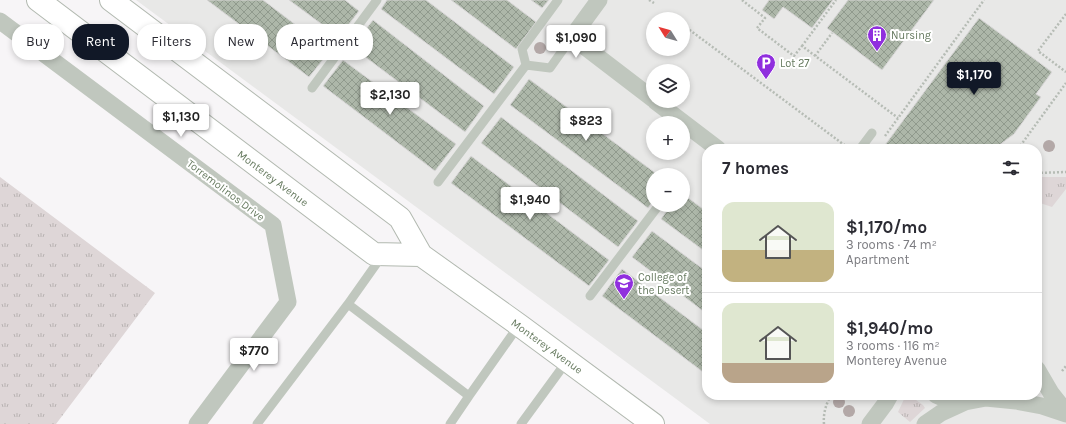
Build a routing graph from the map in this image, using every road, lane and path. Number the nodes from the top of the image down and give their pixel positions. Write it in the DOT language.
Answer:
graph roads {
  1 [pos="38,0"];
  2 [pos="110,0"];
  3 [pos="377,0"];
  4 [pos="558,0"];
  5 [pos="599,0"];
  6 [pos="649,0"];
  7 [pos="742,0"];
  8 [pos="836,0"];
  9 [pos="984,0"];
  10 [pos="654,3"];
  11 [pos="1066,14"];
  12 [pos="0,21"];
  13 [pos="690,30"];
  14 [pos="832,33"];
  15 [pos="572,37"];
  16 [pos="802,46"];
  17 [pos="816,56"];
  18 [pos="526,65"];
  19 [pos="1066,72"];
  20 [pos="1066,83"];
  21 [pos="312,88"];
  22 [pos="646,94"];
  23 [pos="664,108"];
  24 [pos="898,118"];
  25 [pos="872,133"];
  26 [pos="885,136"];
  27 [pos="711,144"];
  28 [pos="843,144"];
  29 [pos="864,144"];
  30 [pos="1021,144"];
  31 [pos="1066,172"];
  32 [pos="1042,173"];
  33 [pos="438,182"];
  34 [pos="654,212"];
  35 [pos="382,254"];
  36 [pos="422,255"];
  37 [pos="590,296"];
  38 [pos="348,304"];
  39 [pos="519,325"];
  40 [pos="567,361"];
  41 [pos="1066,366"];
  42 [pos="1062,371"];
  43 [pos="1042,378"];
  44 [pos="469,396"];
  45 [pos="829,400"];
  46 [pos="887,400"];
  47 [pos="951,400"];
  48 [pos="975,400"];
  49 [pos="1009,400"];
  50 [pos="965,402"];
  51 [pos="1066,413"];
  52 [pos="523,423"];
  53 [pos="197,424"];
  54 [pos="257,424"];
  55 [pos="450,424"];
  56 [pos="652,424"];
  57 [pos="824,424"];
  58 [pos="870,424"];
  59 [pos="925,424"];
  1 -- 35 [label="main road, Monterey Avenue"];
  2 -- 36 [label="main road, Monterey Avenue"];
  3 -- 21 [label="lane"];
  4 -- 18 [label="lane"];
  5 -- 15 [label="street"];
  6 -- 10 [label="path"];
  7 -- 16 [label="path"];
  8 -- 16 [label="path"];
  9 -- 24 [label="path"];
  11 -- 19 [label="path"];
  12 -- 53 [label="street, Torremolinos Drive"];
  13 -- 28 [label="path"];
  14 -- 17 [label="path"];
  15 -- 18 [label="lane"];
  15 -- 22 [label="street"];
  16 -- 17 [label="path"];
  17 -- 24 [label="path"];
  18 -- 33 [label="lane"];
  20 -- 30 [label="path"];
  23 -- 27 [label="street"];
  24 -- 26 [label="path"];
  25 -- 29 [label="lane"];
  31 -- 32 [label="path"];
  34 -- 37 [label="lane"];
  35 -- 36 [label="main road, Monterey Avenue"];
  35 -- 38 [label="lane"];
  36 -- 39 [label="main road, Monterey Avenue"];
  38 -- 44 [label="lane"];
  38 -- 54 [label="lane"];
  39 -- 40 [label="main road, Monterey Avenue"];
  39 -- 44 [label="lane"];
  40 -- 52 [label="lane"];
  40 -- 56 [label="main road, Monterey Avenue"];
  41 -- 42 [label="path"];
  43 -- 51 [label="street"];
  44 -- 55 [label="lane"];
  45 -- 57 [label="path"];
  46 -- 58 [label="street"];
  47 -- 50 [label="street"];
  48 -- 50 [label="street"];
  49 -- 51 [label="street"];
  50 -- 59 [label="street"];
}
